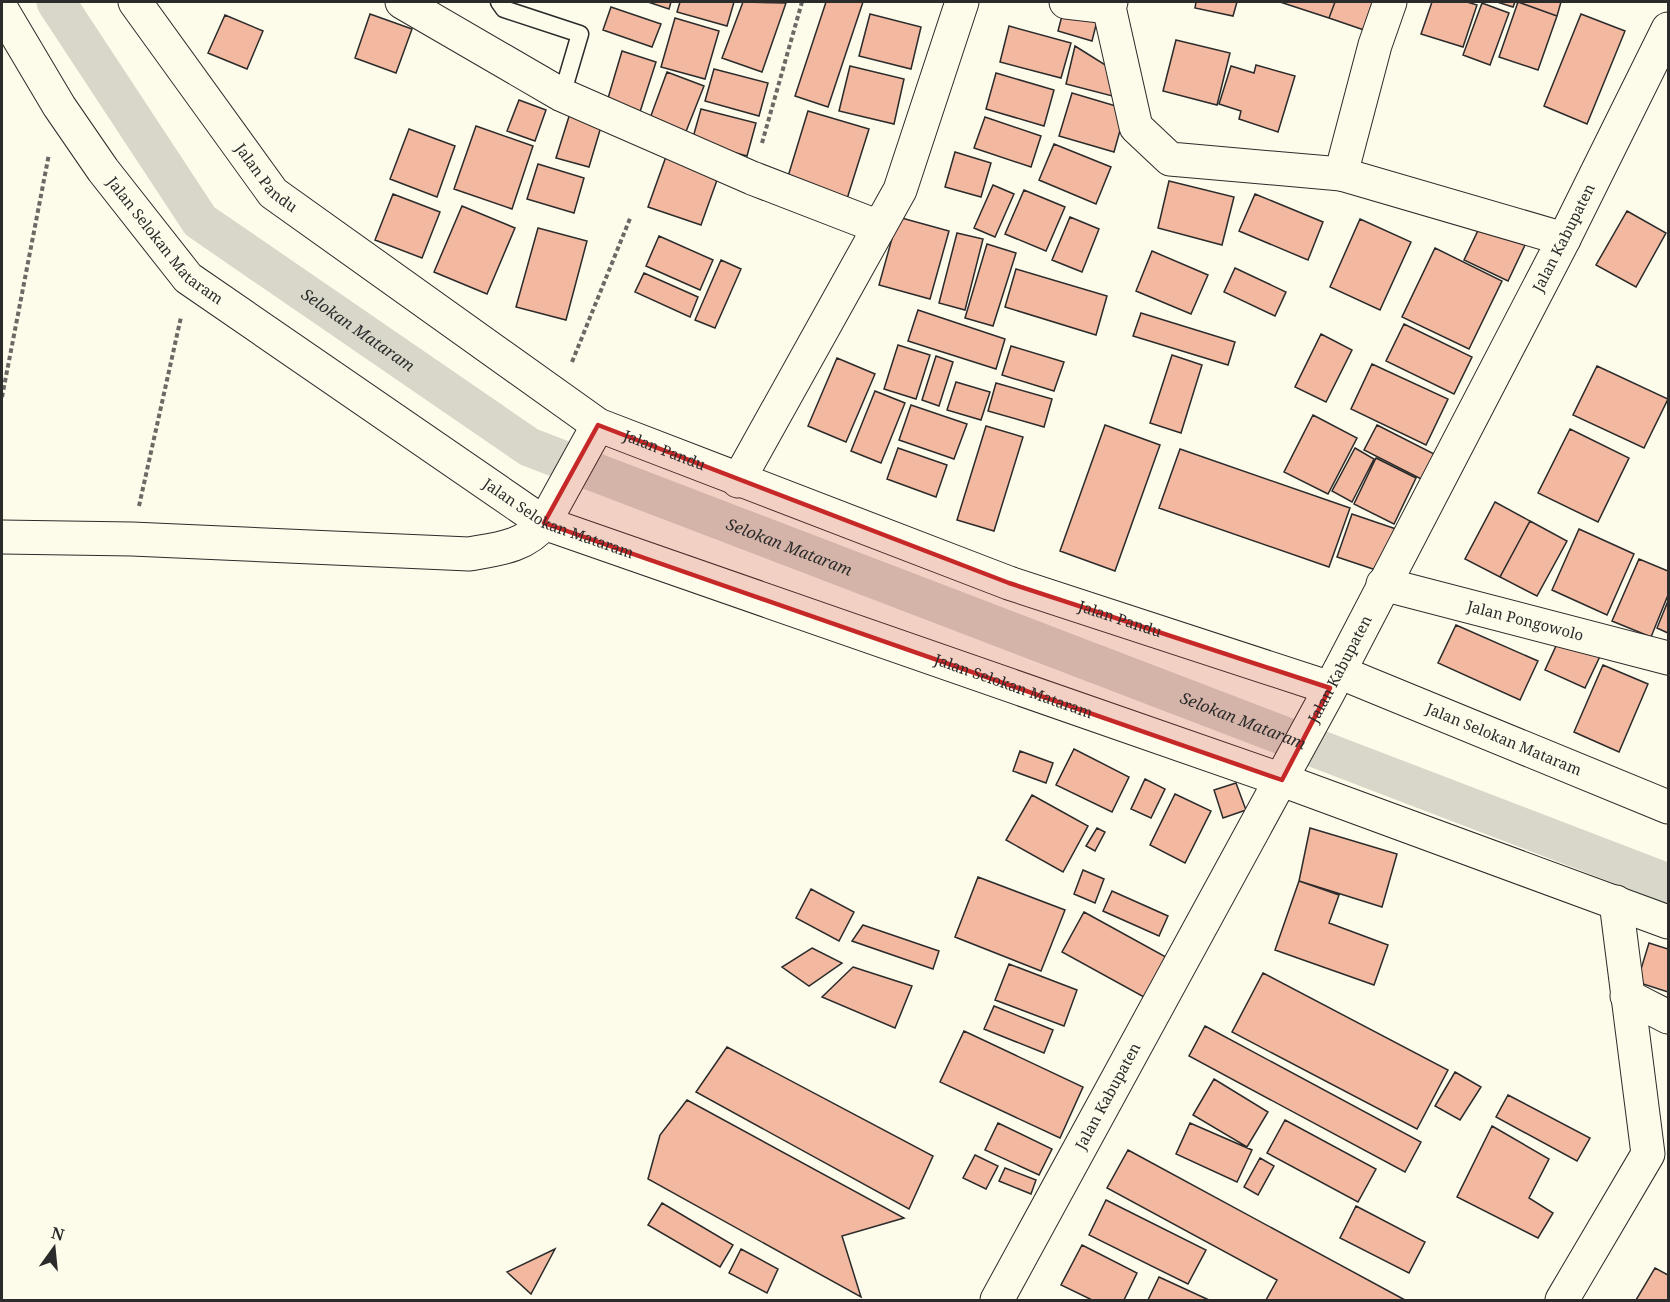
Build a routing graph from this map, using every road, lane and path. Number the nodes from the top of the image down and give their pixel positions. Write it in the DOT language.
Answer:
graph roads {
  1 [pos="135,2"];
  2 [pos="402,2"];
  3 [pos="499,2"];
  4 [pos="802,2"];
  5 [pos="962,2"];
  6 [pos="1066,2"];
  7 [pos="1390,2"];
  8 [pos="1110,4"];
  9 [pos="2,10"];
  10 [pos="1668,29"];
  11 [pos="562,95"];
  12 [pos="59,106"];
  13 [pos="1341,174"];
  14 [pos="752,178"];
  15 [pos="631,216"];
  16 [pos="879,227"];
  17 [pos="1564,240"];
  18 [pos="188,278"];
  19 [pos="558,396"];
  20 [pos="2,397"];
  21 [pos="594,432"];
  22 [pos="738,481"];
  23 [pos="552,511"];
  24 [pos="2,537"];
  25 [pos="132,538"];
  26 [pos="1383,584"];
  27 [pos="1668,658"];
  28 [pos="1333,684"];
  29 [pos="1285,774"];
  30 [pos="1668,807"];
  31 [pos="1616,902"];
  32 [pos="1668,922"];
  33 [pos="1627,996"];
  34 [pos="1668,1017"];
  35 [pos="1658,1158"];
  36 [pos="997,1300"];
  37 [pos="1562,1300"];
  1 -- 19 [label="street, Jalan Pandu"];
  2 -- 11 [label="street"];
  3 -- 11 [label="lane"];
  4 -- 14 [label="path"];
  5 -- 16 [label="street"];
  6 -- 8 [label="street"];
  7 -- 13 [label="street"];
  8 -- 13 [label="street"];
  9 -- 12 [label="street, Jalan Selokan Mataram"];
  10 -- 17 [label="street, Jalan Kabupaten"];
  11 -- 14 [label="street"];
  12 -- 18 [label="street, Jalan Selokan Mataram"];
  12 -- 20 [label="path"];
  13 -- 17 [label="street"];
  14 -- 16 [label="street"];
  15 -- 19 [label="path"];
  16 -- 22 [label="street"];
  17 -- 26 [label="street, Jalan Kabupaten"];
  18 -- 23 [label="street, Jalan Selokan Mataram"];
  18 -- 25 [label="path"];
  19 -- 21 [label="street, Jalan Pandu"];
  21 -- 22 [label="street, Jalan Pandu"];
  21 -- 23 [label="street"];
  22 -- 28 [label="street, Jalan Pandu"];
  23 -- 25 [label="street"];
  23 -- 29 [label="street, Jalan Selokan Mataram"];
  24 -- 25 [label="street"];
  26 -- 27 [label="street, Jalan Pongowolo"];
  26 -- 28 [label="street, Jalan Kabupaten"];
  28 -- 29 [label="street, Jalan Kabupaten"];
  28 -- 30 [label="street, Jalan Selokan Mataram"];
  29 -- 31 [label="street, Jalan Selokan Mataram"];
  29 -- 36 [label="street, Jalan Kabupaten"];
  31 -- 32 [label="street, Jalan Selokan Mataram"];
  31 -- 33 [label="street"];
  33 -- 34 [label="street"];
  33 -- 35 [label="street"];
  35 -- 37 [label="street"];
}
